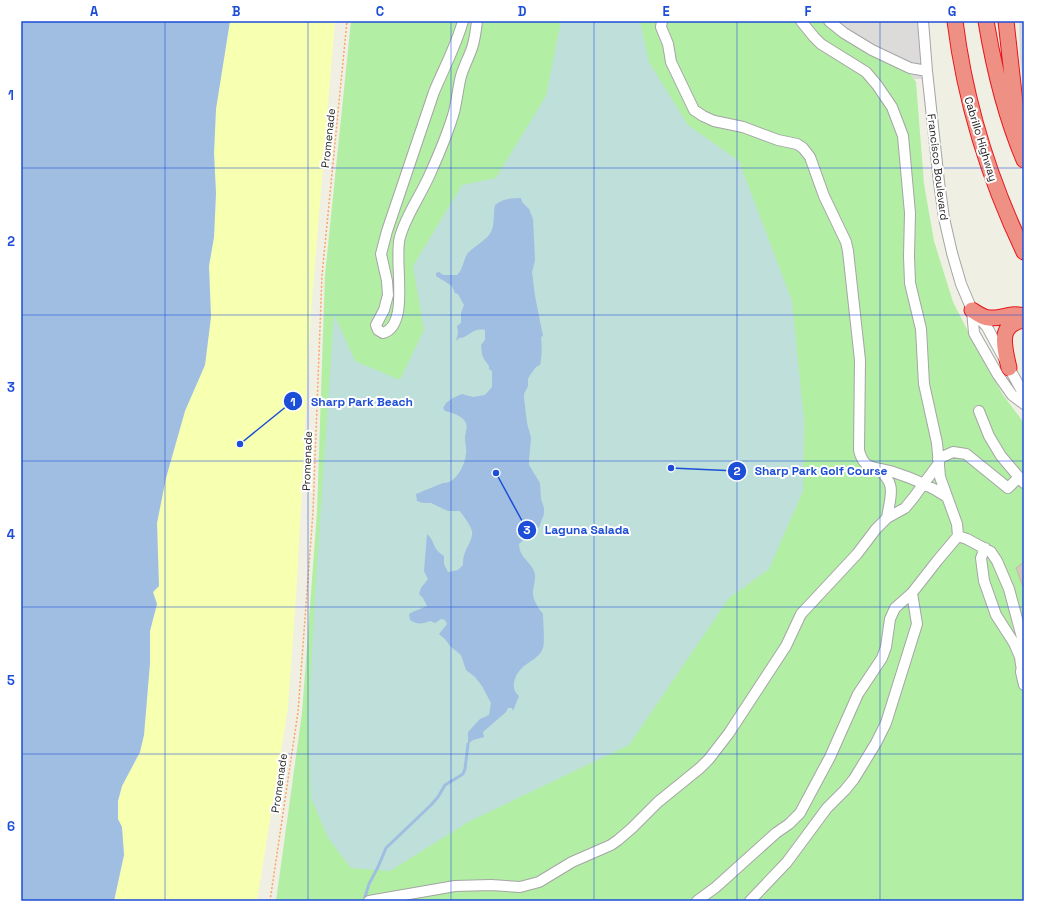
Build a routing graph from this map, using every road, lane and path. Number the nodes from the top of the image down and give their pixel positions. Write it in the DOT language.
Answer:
graph roads {
  1 [pos="347,21"];
  2 [pos="463,21"];
  3 [pos="477,21"];
  4 [pos="662,21"];
  5 [pos="801,21"];
  6 [pos="829,21"];
  7 [pos="923,21"];
  8 [pos="955,21"];
  9 [pos="986,21"];
  10 [pos="1006,21"];
  11 [pos="927,71"];
  12 [pos="1022,156"];
  13 [pos="1024,252"];
  14 [pos="972,310"];
  15 [pos="1024,316"];
  16 [pos="1024,320"];
  17 [pos="1009,368"];
  18 [pos="1024,395"];
  19 [pos="1024,404"];
  20 [pos="979,411"];
  21 [pos="939,461"];
  22 [pos="875,468"];
  23 [pos="1021,480"];
  24 [pos="924,484"];
  25 [pos="947,497"];
  26 [pos="887,518"];
  27 [pos="958,536"];
  28 [pos="986,548"];
  29 [pos="912,593"];
  30 [pos="1024,646"];
  31 [pos="1021,666"];
  32 [pos="1024,685"];
  33 [pos="270,901"];
  34 [pos="369,901"];
  35 [pos="697,901"];
  36 [pos="750,901"];
  1 -- 33 [label="path, Promenade"];
  2 -- 3 [label="street"];
  4 -- 22 [label="street"];
  5 -- 21 [label="street"];
  6 -- 11 [label="street"];
  7 -- 11 [label="street, Francisco Boulevard"];
  8 -- 13 [label="highway, Cabrillo Highway"];
  9 -- 12 [label="highway"];
  10 -- 12 [label="highway"];
  11 -- 14 [label="street, Francisco Boulevard"];
  14 -- 15 [label="highway"];
  14 -- 17 [label="street, Francisco Boulevard"];
  14 -- 19 [label="street, Francisco Boulevard"];
  16 -- 17 [label="highway"];
  17 -- 18 [label="street, Francisco Boulevard"];
  20 -- 23 [label="street"];
  21 -- 23 [label="street"];
  21 -- 24 [label="street"];
  21 -- 25 [label="street"];
  22 -- 24 [label="street"];
  22 -- 26 [label="street"];
  24 -- 25 [label="street"];
  24 -- 26 [label="street"];
  25 -- 27 [label="street"];
  26 -- 34 [label="street"];
  27 -- 28 [label="street"];
  27 -- 29 [label="street"];
  28 -- 30 [label="street"];
  28 -- 31 [label="street"];
  29 -- 35 [label="street"];
  29 -- 36 [label="street"];
  30 -- 31 [label="street"];
  31 -- 32 [label="street"];
}
